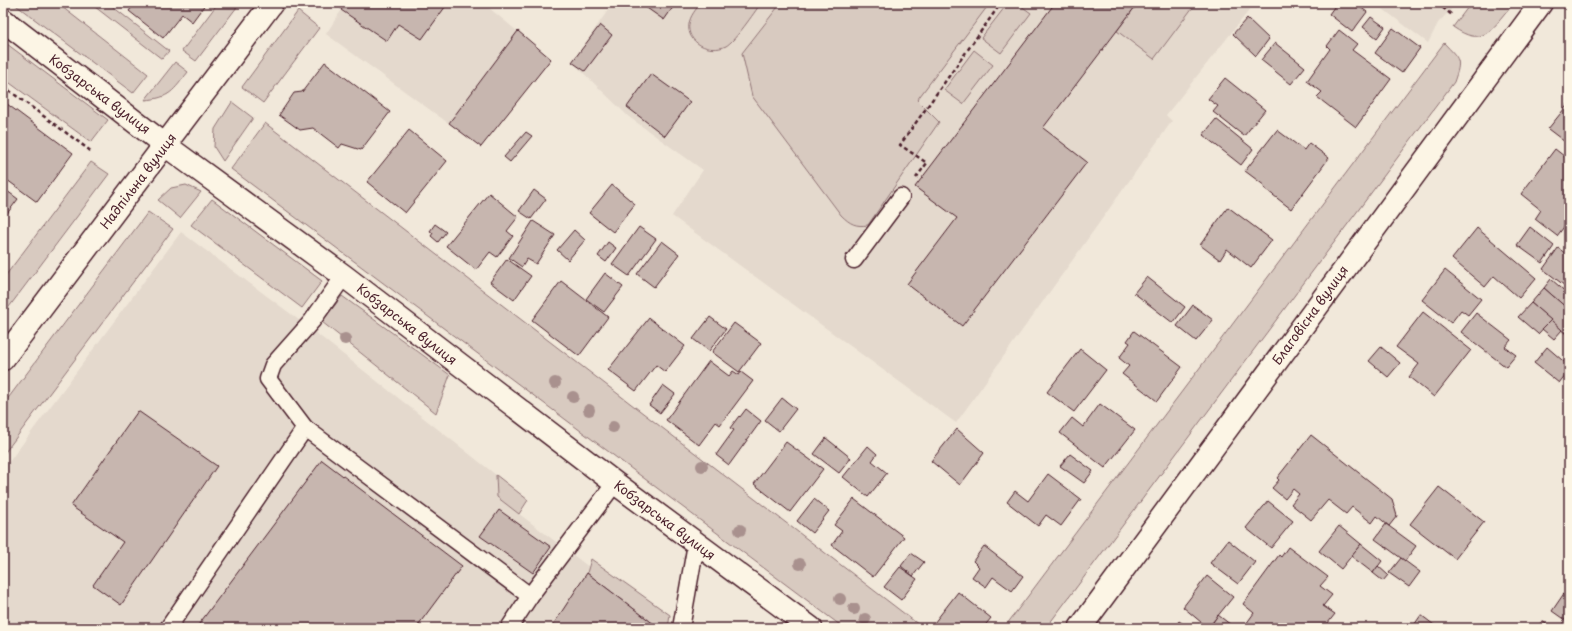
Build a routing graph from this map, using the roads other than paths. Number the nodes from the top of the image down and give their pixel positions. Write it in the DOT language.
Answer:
graph roads {
  1 [pos="272,3"];
  2 [pos="1541,3"];
  3 [pos="3,20"];
  4 [pos="166,144"];
  5 [pos="901,197"];
  6 [pos="854,260"];
  7 [pos="344,276"];
  8 [pos="3,359"];
  9 [pos="305,428"];
  10 [pos="615,483"];
  11 [pos="696,544"];
  12 [pos="530,596"];
  13 [pos="168,628"];
  14 [pos="509,628"];
  15 [pos="681,628"];
  16 [pos="811,628"];
  17 [pos="1080,628"];
  1 -- 4 [label="main road, Надпільна вулиця"];
  2 -- 17 [label="main road, Благовісна вулиця"];
  3 -- 4 [label="main road, Кобзарська вулиця"];
  4 -- 7 [label="main road, Кобзарська вулиця"];
  4 -- 8 [label="main road, Надпільна вулиця"];
  5 -- 6 [label="lane"];
  7 -- 9 [label="lane"];
  7 -- 10 [label="main road, Кобзарська вулиця"];
  9 -- 12 [label="lane"];
  9 -- 13 [label="lane"];
  10 -- 11 [label="main road, Кобзарська вулиця"];
  10 -- 12 [label="lane"];
  11 -- 15 [label="lane"];
  11 -- 16 [label="main road, Кобзарська вулиця"];
  12 -- 14 [label="lane"];
}
